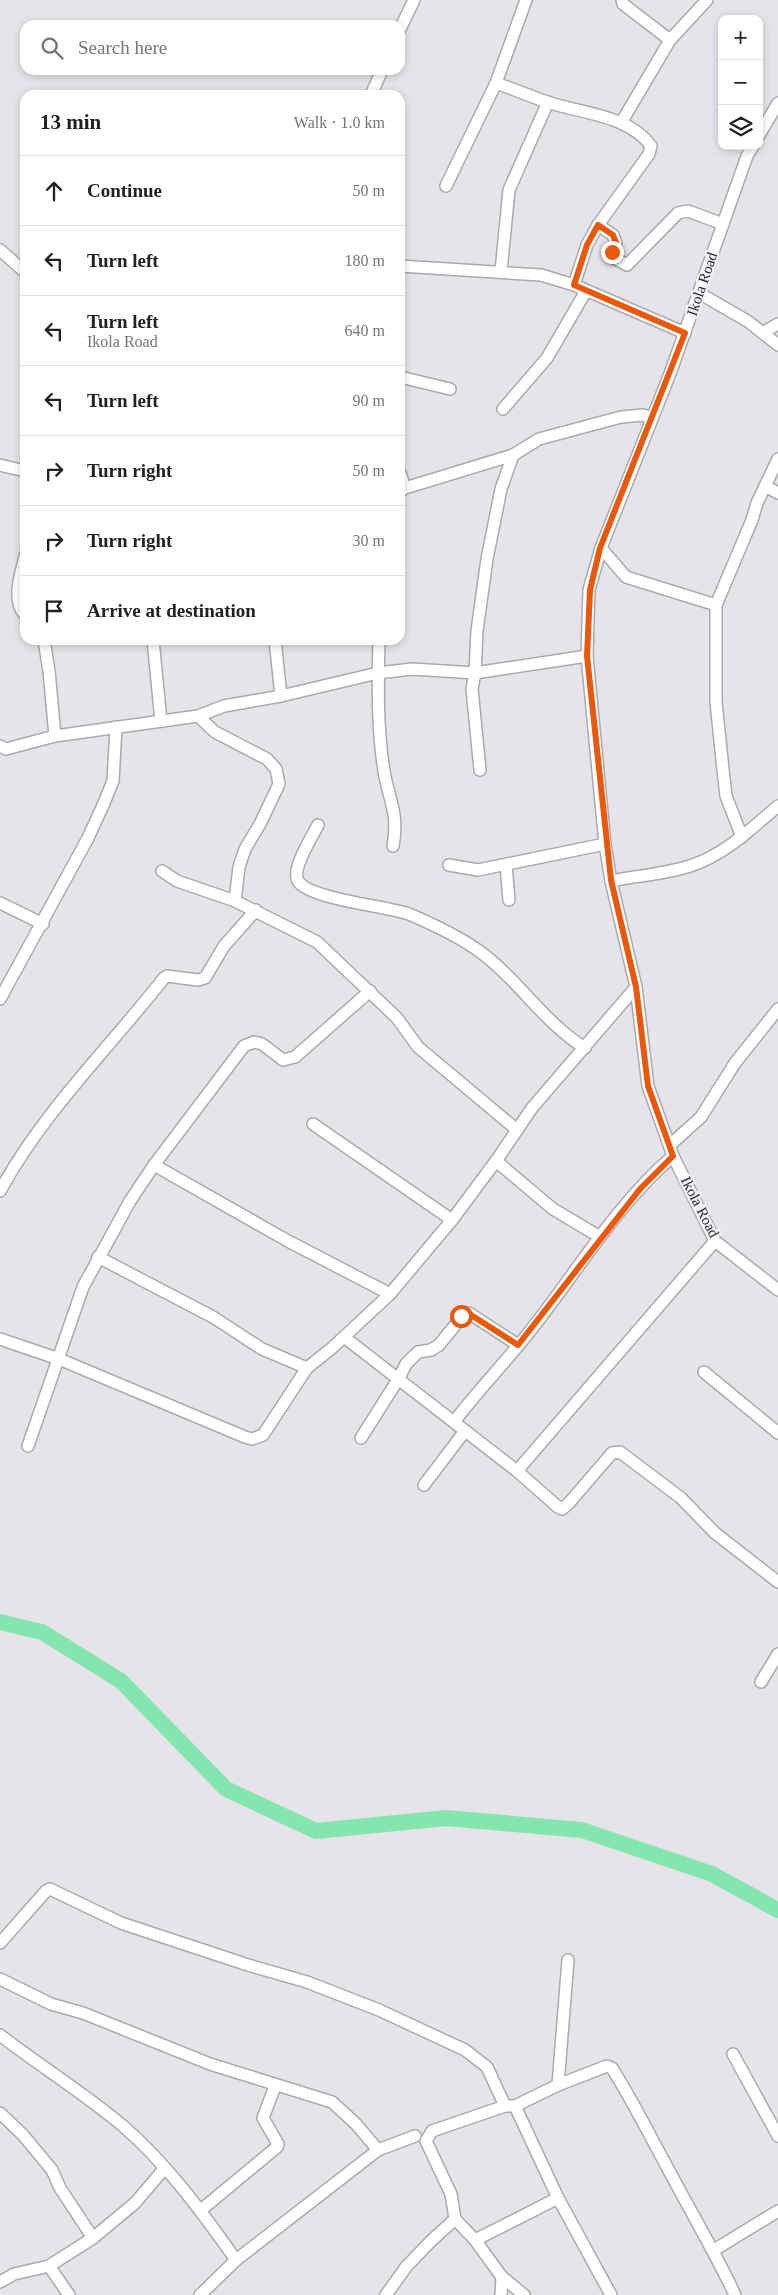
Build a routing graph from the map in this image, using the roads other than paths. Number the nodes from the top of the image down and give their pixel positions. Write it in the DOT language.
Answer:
graph roads {
  1 [pos="414,0"];
  2 [pos="526,0"];
  3 [pos="622,0"];
  4 [pos="707,0"];
  5 [pos="404,20"];
  6 [pos="670,40"];
  7 [pos="380,75"];
  8 [pos="496,83"];
  9 [pos="373,90"];
  10 [pos="548,102"];
  11 [pos="778,103"];
  12 [pos="621,123"];
  13 [pos="763,128"];
  14 [pos="751,150"];
  15 [pos="446,186"];
  16 [pos="723,224"];
  17 [pos="598,225"];
  18 [pos="0,250"];
  19 [pos="405,266"];
  20 [pos="20,268"];
  21 [pos="501,271"];
  22 [pos="574,285"];
  23 [pos="586,291"];
  24 [pos="699,293"];
  25 [pos="778,324"];
  26 [pos="764,332"];
  27 [pos="685,333"];
  28 [pos="778,345"];
  29 [pos="405,378"];
  30 [pos="450,390"];
  31 [pos="503,409"];
  32 [pos="652,418"];
  33 [pos="514,455"];
  34 [pos="778,459"];
  35 [pos="0,465"];
  36 [pos="20,470"];
  37 [pos="765,486"];
  38 [pos="405,489"];
  39 [pos="778,493"];
  40 [pos="600,548"];
  41 [pos="20,580"];
  42 [pos="20,603"];
  43 [pos="716,605"];
  44 [pos="45,645"];
  45 [pos="153,645"];
  46 [pos="276,645"];
  47 [pos="380,645"];
  48 [pos="587,656"];
  49 [pos="378,673"];
  50 [pos="476,673"];
  51 [pos="281,696"];
  52 [pos="198,716"];
  53 [pos="161,721"];
  54 [pos="116,726"];
  55 [pos="55,736"];
  56 [pos="2,748"];
  57 [pos="480,770"];
  58 [pos="778,806"];
  59 [pos="318,826"];
  60 [pos="742,837"];
  61 [pos="605,844"];
  62 [pos="393,846"];
  63 [pos="449,865"];
  64 [pos="506,865"];
  65 [pos="162,871"];
  66 [pos="611,880"];
  67 [pos="509,900"];
  68 [pos="235,901"];
  69 [pos="0,903"];
  70 [pos="256,910"];
  71 [pos="43,924"];
  72 [pos="636,987"];
  73 [pos="370,991"];
  74 [pos="0,1000"];
  75 [pos="778,1009"];
  76 [pos="585,1048"];
  77 [pos="313,1124"];
  78 [pos="517,1130"];
  79 [pos="670,1145"];
  80 [pos="673,1156"];
  81 [pos="496,1162"];
  82 [pos="154,1165"];
  83 [pos="0,1191"];
  84 [pos="452,1220"];
  85 [pos="600,1237"];
  86 [pos="715,1241"];
  87 [pos="98,1257"];
  88 [pos="778,1290"];
  89 [pos="390,1294"];
  90 [pos="344,1337"];
  91 [pos="0,1339"];
  92 [pos="518,1345"];
  93 [pos="59,1359"];
  94 [pos="307,1368"];
  95 [pos="704,1372"];
  96 [pos="399,1378"];
  97 [pos="454,1422"];
  98 [pos="465,1431"];
  99 [pos="778,1433"];
  100 [pos="361,1438"];
  101 [pos="28,1446"];
  102 [pos="517,1471"];
  103 [pos="424,1485"];
  104 [pos="778,1582"];
  105 [pos="778,1654"];
  106 [pos="762,1682"];
  107 [pos="0,1943"];
  108 [pos="568,1960"];
  109 [pos="0,1979"];
  110 [pos="0,2035"];
  111 [pos="733,2054"];
  112 [pos="558,2085"];
  113 [pos="275,2086"];
  114 [pos="510,2106"];
  115 [pos="0,2113"];
  116 [pos="415,2136"];
  117 [pos="778,2136"];
  118 [pos="378,2150"];
  119 [pos="164,2169"];
  120 [pos="558,2198"];
  121 [pos="201,2210"];
  122 [pos="778,2211"];
  123 [pos="456,2219"];
  124 [pos="93,2238"];
  125 [pos="475,2240"];
  126 [pos="714,2250"];
  127 [pos="236,2260"];
  128 [pos="49,2266"];
  129 [pos="502,2277"];
  130 [pos="0,2282"];
  131 [pos="69,2295"];
  132 [pos="200,2295"];
  133 [pos="386,2295"];
  134 [pos="501,2295"];
  135 [pos="524,2295"];
  136 [pos="611,2295"];
  137 [pos="735,2295"];
  1 -- 5 [label="street"];
  2 -- 8 [label="street"];
  3 -- 6 [label="street"];
  4 -- 6 [label="street"];
  6 -- 12 [label="street"];
  7 -- 9 [label="street"];
  8 -- 10 [label="street"];
  8 -- 15 [label="street"];
  10 -- 12 [label="street"];
  10 -- 21 [label="street"];
  11 -- 13 [label="street"];
  12 -- 17 [label="street"];
  14 -- 16 [label="street, Ikola Road"];
  16 -- 17 [label="street"];
  16 -- 24 [label="street, Ikola Road"];
  17 -- 22 [label="street"];
  18 -- 20 [label="street"];
  19 -- 21 [label="street"];
  21 -- 22 [label="street"];
  22 -- 23 [label="street"];
  23 -- 27 [label="street"];
  23 -- 31 [label="street"];
  24 -- 26 [label="street"];
  24 -- 27 [label="street, Ikola Road"];
  25 -- 26 [label="street"];
  26 -- 28 [label="street"];
  27 -- 32 [label="street, Ikola Road"];
  29 -- 30 [label="street"];
  32 -- 33 [label="street"];
  32 -- 40 [label="street, Ikola Road"];
  33 -- 38 [label="street"];
  33 -- 50 [label="street"];
  34 -- 37 [label="street"];
  35 -- 36 [label="street"];
  37 -- 39 [label="street"];
  37 -- 43 [label="street"];
  40 -- 43 [label="street"];
  40 -- 48 [label="street, Ikola Road"];
  41 -- 42 [label="street"];
  43 -- 60 [label="street"];
  44 -- 55 [label="street"];
  45 -- 53 [label="street"];
  46 -- 51 [label="street"];
  47 -- 49 [label="street"];
  48 -- 50 [label="street"];
  48 -- 61 [label="street, Ikola Road"];
  49 -- 50 [label="street"];
  49 -- 51 [label="street"];
  49 -- 62 [label="street"];
  50 -- 57 [label="street"];
  51 -- 52 [label="street"];
  52 -- 53 [label="street"];
  52 -- 68 [label="street"];
  53 -- 54 [label="street"];
  54 -- 55 [label="street"];
  54 -- 71 [label="street"];
  55 -- 56 [label="street"];
  58 -- 60 [label="street"];
  59 -- 76 [label="street"];
  60 -- 66 [label="street"];
  61 -- 64 [label="street"];
  61 -- 66 [label="street, Ikola Road"];
  63 -- 64 [label="street"];
  64 -- 67 [label="street"];
  65 -- 68 [label="street"];
  66 -- 72 [label="street, Ikola Road"];
  68 -- 70 [label="street"];
  69 -- 71 [label="street"];
  70 -- 73 [label="street"];
  70 -- 83 [label="street"];
  71 -- 74 [label="street"];
  72 -- 76 [label="street"];
  72 -- 79 [label="street, Ikola Road"];
  73 -- 78 [label="street"];
  73 -- 82 [label="street"];
  75 -- 79 [label="street"];
  76 -- 78 [label="street"];
  77 -- 84 [label="street"];
  78 -- 81 [label="street"];
  79 -- 80 [label="street, Ikola Road"];
  80 -- 85 [label="street"];
  80 -- 86 [label="street, Ikola Road"];
  81 -- 84 [label="street"];
  81 -- 85 [label="street"];
  82 -- 87 [label="street"];
  82 -- 89 [label="street"];
  84 -- 89 [label="street"];
  85 -- 92 [label="street"];
  86 -- 88 [label="street, Ikola Road"];
  86 -- 102 [label="street"];
  87 -- 93 [label="street"];
  87 -- 94 [label="street"];
  89 -- 90 [label="street"];
  90 -- 94 [label="street"];
  90 -- 96 [label="street"];
  91 -- 93 [label="street"];
  92 -- 96 [label="street"];
  92 -- 97 [label="street"];
  93 -- 94 [label="street"];
  93 -- 101 [label="street"];
  95 -- 99 [label="street"];
  96 -- 97 [label="street"];
  96 -- 100 [label="street"];
  97 -- 98 [label="street"];
  98 -- 102 [label="street"];
  98 -- 103 [label="street"];
  102 -- 104 [label="street"];
  105 -- 106 [label="street"];
  107 -- 114 [label="street"];
  108 -- 112 [label="street"];
  109 -- 113 [label="street"];
  110 -- 119 [label="street"];
  111 -- 117 [label="street"];
  112 -- 114 [label="street"];
  112 -- 126 [label="street"];
  113 -- 118 [label="street"];
  113 -- 121 [label="street"];
  114 -- 120 [label="street"];
  114 -- 123 [label="street"];
  115 -- 124 [label="street"];
  116 -- 118 [label="street"];
  118 -- 127 [label="street"];
  119 -- 121 [label="street"];
  119 -- 124 [label="street"];
  120 -- 125 [label="street"];
  120 -- 136 [label="street"];
  121 -- 127 [label="street"];
  122 -- 126 [label="street"];
  123 -- 125 [label="street"];
  123 -- 133 [label="street"];
  124 -- 128 [label="street"];
  125 -- 129 [label="street"];
  126 -- 137 [label="street"];
  127 -- 132 [label="street"];
  128 -- 130 [label="street"];
  128 -- 131 [label="street"];
  129 -- 134 [label="street"];
  129 -- 135 [label="street"];
}
